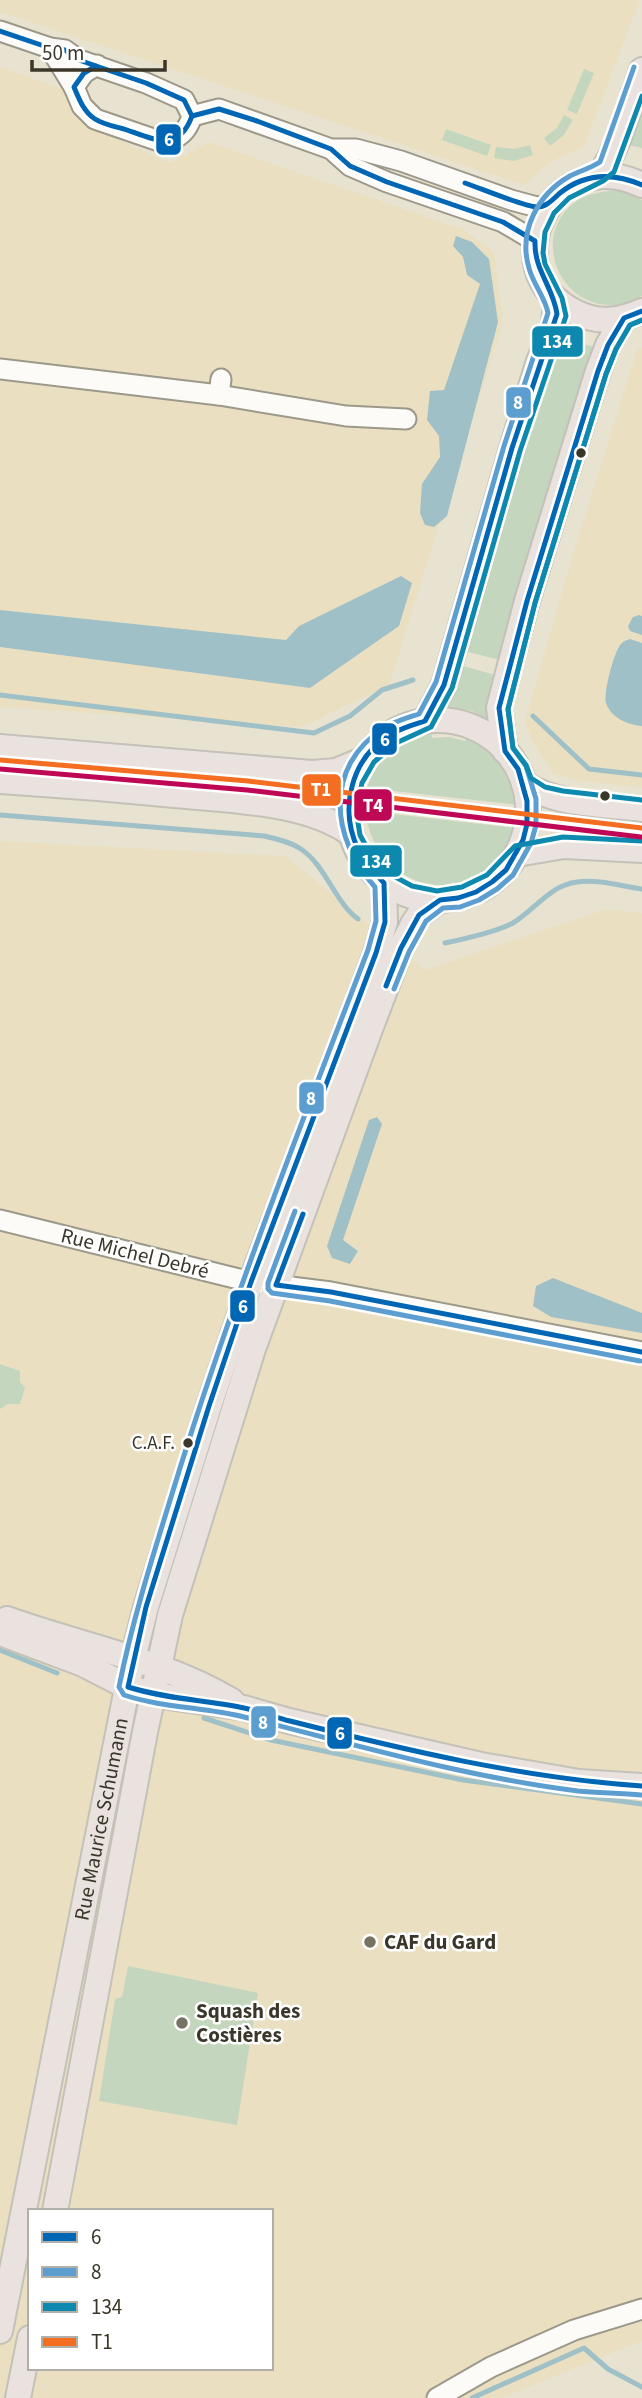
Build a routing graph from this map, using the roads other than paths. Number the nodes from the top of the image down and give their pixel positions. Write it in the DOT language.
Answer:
graph roads {
  1 [pos="0,31"];
  2 [pos="50,48"];
  3 [pos="97,65"];
  4 [pos="642,70"];
  5 [pos="74,87"];
  6 [pos="192,116"];
  7 [pos="331,149"];
  8 [pos="598,176"];
  9 [pos="642,185"];
  10 [pos="548,205"];
  11 [pos="535,241"];
  12 [pos="556,300"];
  13 [pos="633,314"];
  14 [pos="0,369"];
  15 [pos="406,419"];
  16 [pos="425,721"];
  17 [pos="0,747"];
  18 [pos="505,751"];
  19 [pos="365,759"];
  20 [pos="0,781"];
  21 [pos="524,784"];
  22 [pos="642,809"];
  23 [pos="351,834"];
  24 [pos="642,850"];
  25 [pos="517,854"];
  26 [pos="384,883"];
  27 [pos="440,901"];
  28 [pos="0,1220"];
  29 [pos="251,1282"];
  30 [pos="276,1285"];
  31 [pos="642,1352"];
  32 [pos="0,1617"];
  33 [pos="0,1633"];
  34 [pos="133,1658"];
  35 [pos="159,1667"];
  36 [pos="128,1687"];
  37 [pos="154,1695"];
  38 [pos="244,1708"];
  39 [pos="642,1786"];
  40 [pos="55,2209"];
  41 [pos="642,2309"];
  42 [pos="0,2331"];
  43 [pos="28,2348"];
  44 [pos="18,2398"];
  45 [pos="437,2398"];
  1 -- 2 [label="street"];
  2 -- 3 [label="street"];
  2 -- 5 [label="street"];
  3 -- 5 [label="street"];
  3 -- 6 [label="street"];
  4 -- 8 [label="main road"];
  5 -- 6 [label="street"];
  6 -- 7 [label="street"];
  7 -- 10 [label="street"];
  7 -- 11 [label="street"];
  8 -- 9 [label="main road"];
  8 -- 10 [label="main road"];
  10 -- 11 [label="main road"];
  11 -- 12 [label="main road"];
  12 -- 13 [label="main road"];
  12 -- 16 [label="main road"];
  13 -- 18 [label="main road"];
  14 -- 15 [label="street"];
  16 -- 18 [label="main road"];
  16 -- 19 [label="main road"];
  17 -- 19 [label="main road"];
  18 -- 21 [label="main road"];
  19 -- 23 [label="main road"];
  20 -- 23 [label="main road"];
  21 -- 22 [label="main road"];
  21 -- 25 [label="main road"];
  23 -- 26 [label="main road"];
  24 -- 25 [label="main road"];
  25 -- 27 [label="main road"];
  26 -- 27 [label="main road"];
  26 -- 29 [label="main road, Rue Maurice Schumann"];
  27 -- 30 [label="main road, Rue Maurice Schumann"];
  28 -- 29 [label="street, Rue Michel Debré"];
  29 -- 30 [label="street, Rue Michel Debré"];
  29 -- 34 [label="main road, Rue Maurice Schumann"];
  30 -- 31 [label="street, Rue Michel Debré"];
  30 -- 35 [label="main road, Rue Maurice Schumann"];
  32 -- 34 [label="main road"];
  33 -- 36 [label="main road"];
  34 -- 35 [label="main road"];
  34 -- 36 [label="main road, Rue Maurice Schumann"];
  35 -- 37 [label="main road, Rue Maurice Schumann"];
  35 -- 38 [label="main road"];
  36 -- 37 [label="main road"];
  36 -- 42 [label="main road, Rue Maurice Schumann"];
  37 -- 38 [label="main road"];
  37 -- 40 [label="main road, Rue Maurice Schumann"];
  38 -- 39 [label="main road"];
  41 -- 45 [label="street"];
  43 -- 44 [label="main road"];
}
